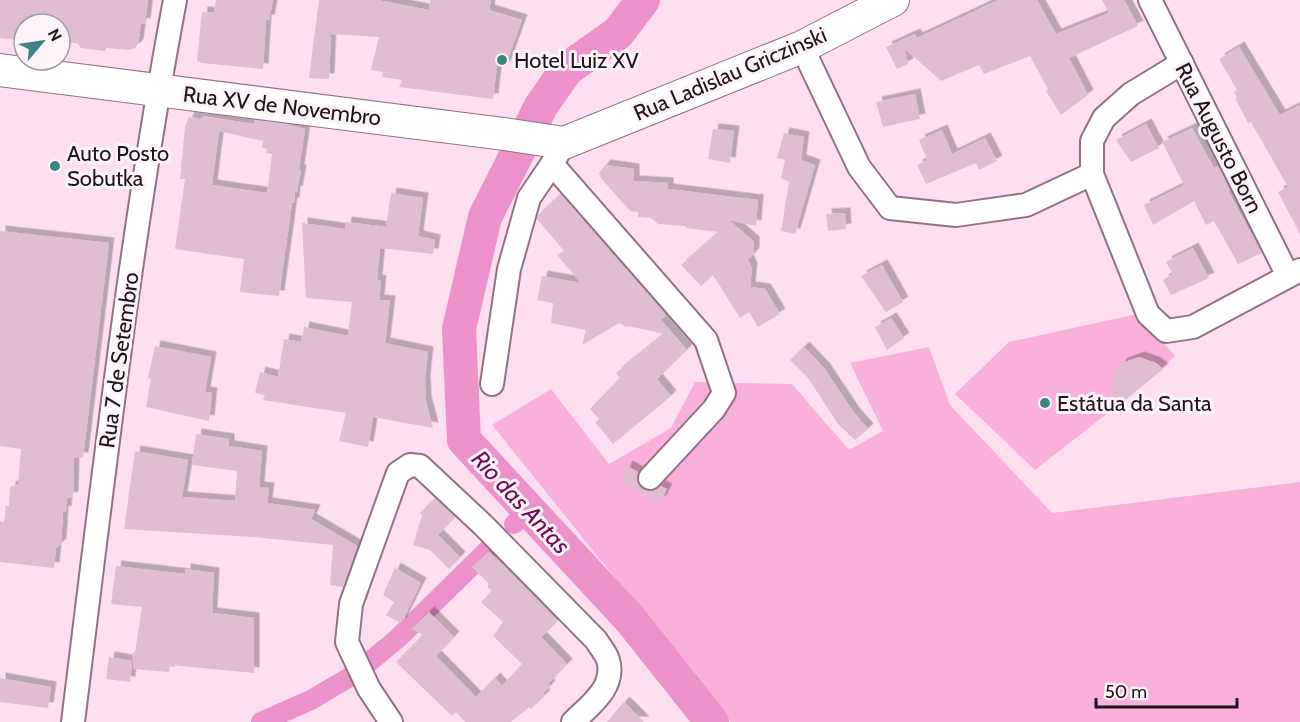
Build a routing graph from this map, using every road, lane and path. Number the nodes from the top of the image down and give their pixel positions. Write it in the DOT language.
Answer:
graph roads {
  1 [pos="175,0"];
  2 [pos="893,0"];
  3 [pos="1150,0"];
  4 [pos="802,47"];
  5 [pos="1182,63"];
  6 [pos="0,70"];
  7 [pos="158,91"];
  8 [pos="554,149"];
  9 [pos="1092,174"];
  10 [pos="1294,273"];
  11 [pos="492,384"];
  12 [pos="650,478"];
  13 [pos="73,722"];
  14 [pos="391,722"];
  15 [pos="573,722"];
  1 -- 7 [label="street, Rua 7 de Setembro"];
  2 -- 4 [label="main road, Rua Ladislau Griczinski"];
  3 -- 5 [label="street, Rua Augusto Born"];
  4 -- 8 [label="main road, Rua Ladislau Griczinski"];
  4 -- 9 [label="street"];
  5 -- 9 [label="street"];
  5 -- 10 [label="street, Rua Augusto Born"];
  6 -- 7 [label="main road, Rua XV de Novembro"];
  7 -- 8 [label="main road, Rua XV de Novembro"];
  7 -- 13 [label="street, Rua 7 de Setembro"];
  8 -- 11 [label="street"];
  8 -- 12 [label="street"];
  9 -- 10 [label="street"];
  14 -- 15 [label="street"];
}
